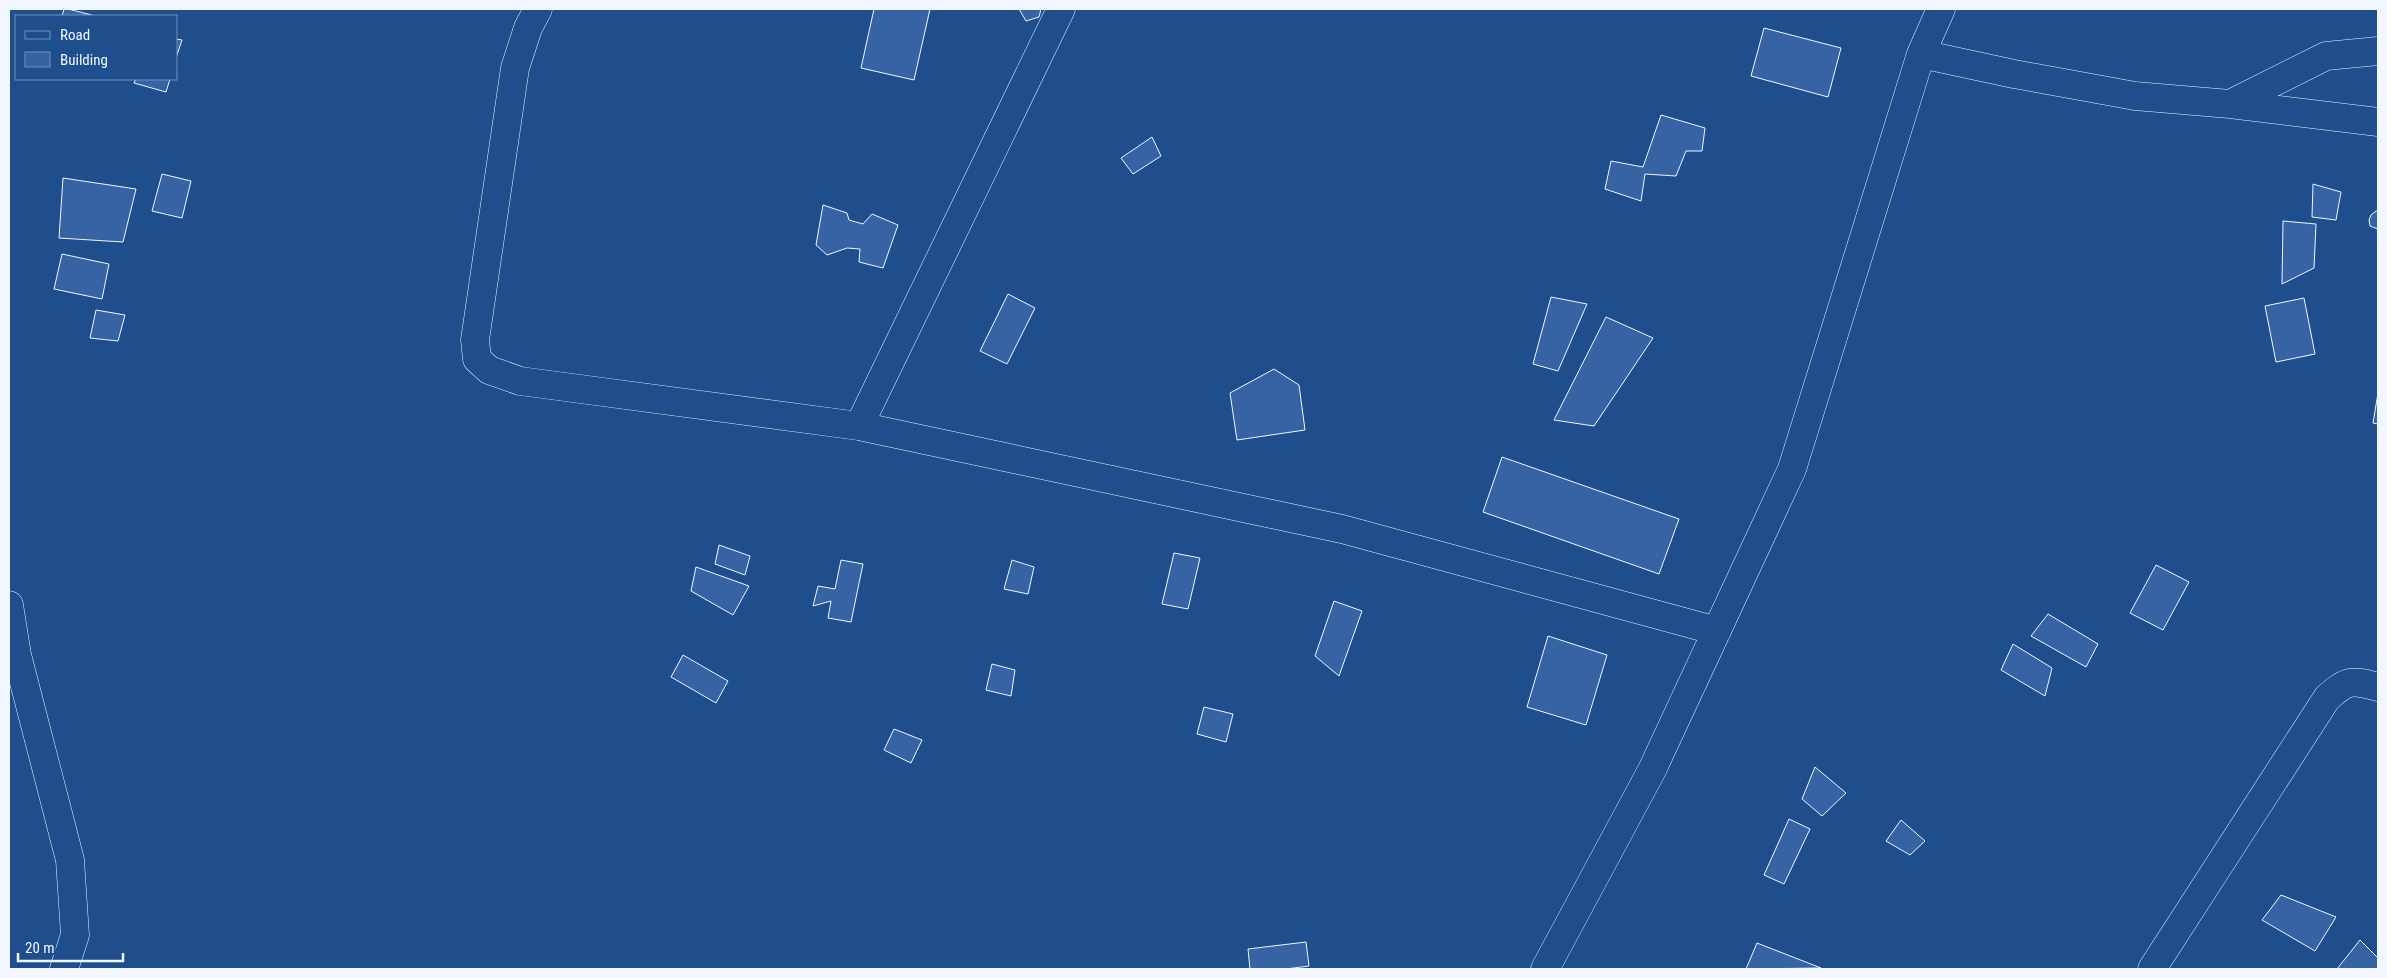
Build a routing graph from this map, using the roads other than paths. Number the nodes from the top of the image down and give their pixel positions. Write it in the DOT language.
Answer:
graph roads {
  1 [pos="538,9"];
  2 [pos="1061,9"];
  3 [pos="1942,9"];
  4 [pos="2378,51"];
  5 [pos="1921,54"];
  6 [pos="2230,104"];
  7 [pos="2378,122"];
  8 [pos="859,426"];
  9 [pos="9,605"];
  10 [pos="1717,631"];
  11 [pos="13,656"];
  12 [pos="2378,687"];
  13 [pos="64,969"];
  14 [pos="1545,969"];
  15 [pos="2152,969"];
  1 -- 8 [label="street"];
  2 -- 8 [label="street"];
  3 -- 5 [label="street"];
  4 -- 6 [label="street"];
  5 -- 6 [label="street"];
  5 -- 10 [label="street"];
  6 -- 7 [label="street"];
  8 -- 10 [label="street"];
  9 -- 11 [label="street"];
  10 -- 14 [label="street"];
  11 -- 13 [label="street"];
  12 -- 15 [label="street"];
}
